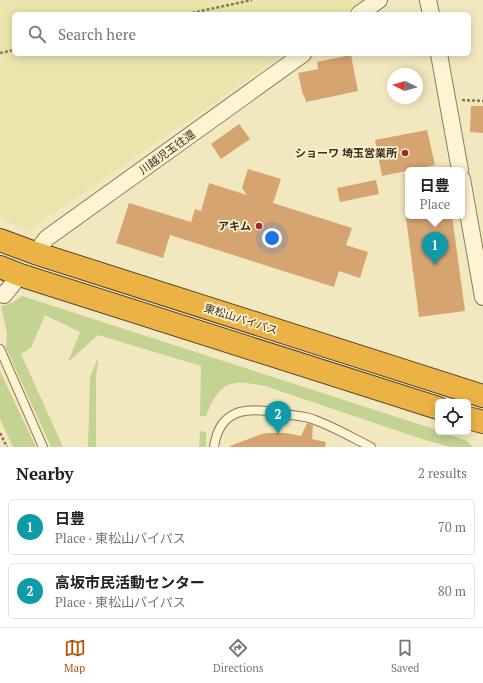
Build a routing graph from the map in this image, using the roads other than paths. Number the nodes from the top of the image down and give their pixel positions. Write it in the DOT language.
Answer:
graph roads {
  1 [pos="378,0"];
  2 [pos="428,0"];
  3 [pos="362,12"];
  4 [pos="431,12"];
  5 [pos="300,56"];
  6 [pos="439,56"];
  7 [pos="459,167"];
  8 [pos="465,196"];
  9 [pos="0,240"];
  10 [pos="35,253"];
  11 [pos="11,275"];
  12 [pos="0,294"];
  13 [pos="483,297"];
  14 [pos="0,349"];
  15 [pos="483,396"];
  16 [pos="435,407"];
  17 [pos="471,419"];
  18 [pos="483,422"];
  19 [pos="44,447"];
  20 [pos="214,447"];
  21 [pos="371,447"];
  1 -- 3 [label="street"];
  2 -- 4 [label="street"];
  5 -- 10 [label="street, 川越児玉往還"];
  6 -- 7 [label="street"];
  8 -- 13 [label="street"];
  9 -- 10 [label="highway, 東松山バイパス"];
  10 -- 15 [label="highway, 東松山バイパス"];
  11 -- 12 [label="street"];
  11 -- 16 [label="highway"];
  14 -- 19 [label="lane"];
  17 -- 18 [label="highway"];
  20 -- 21 [label="lane"];
}
